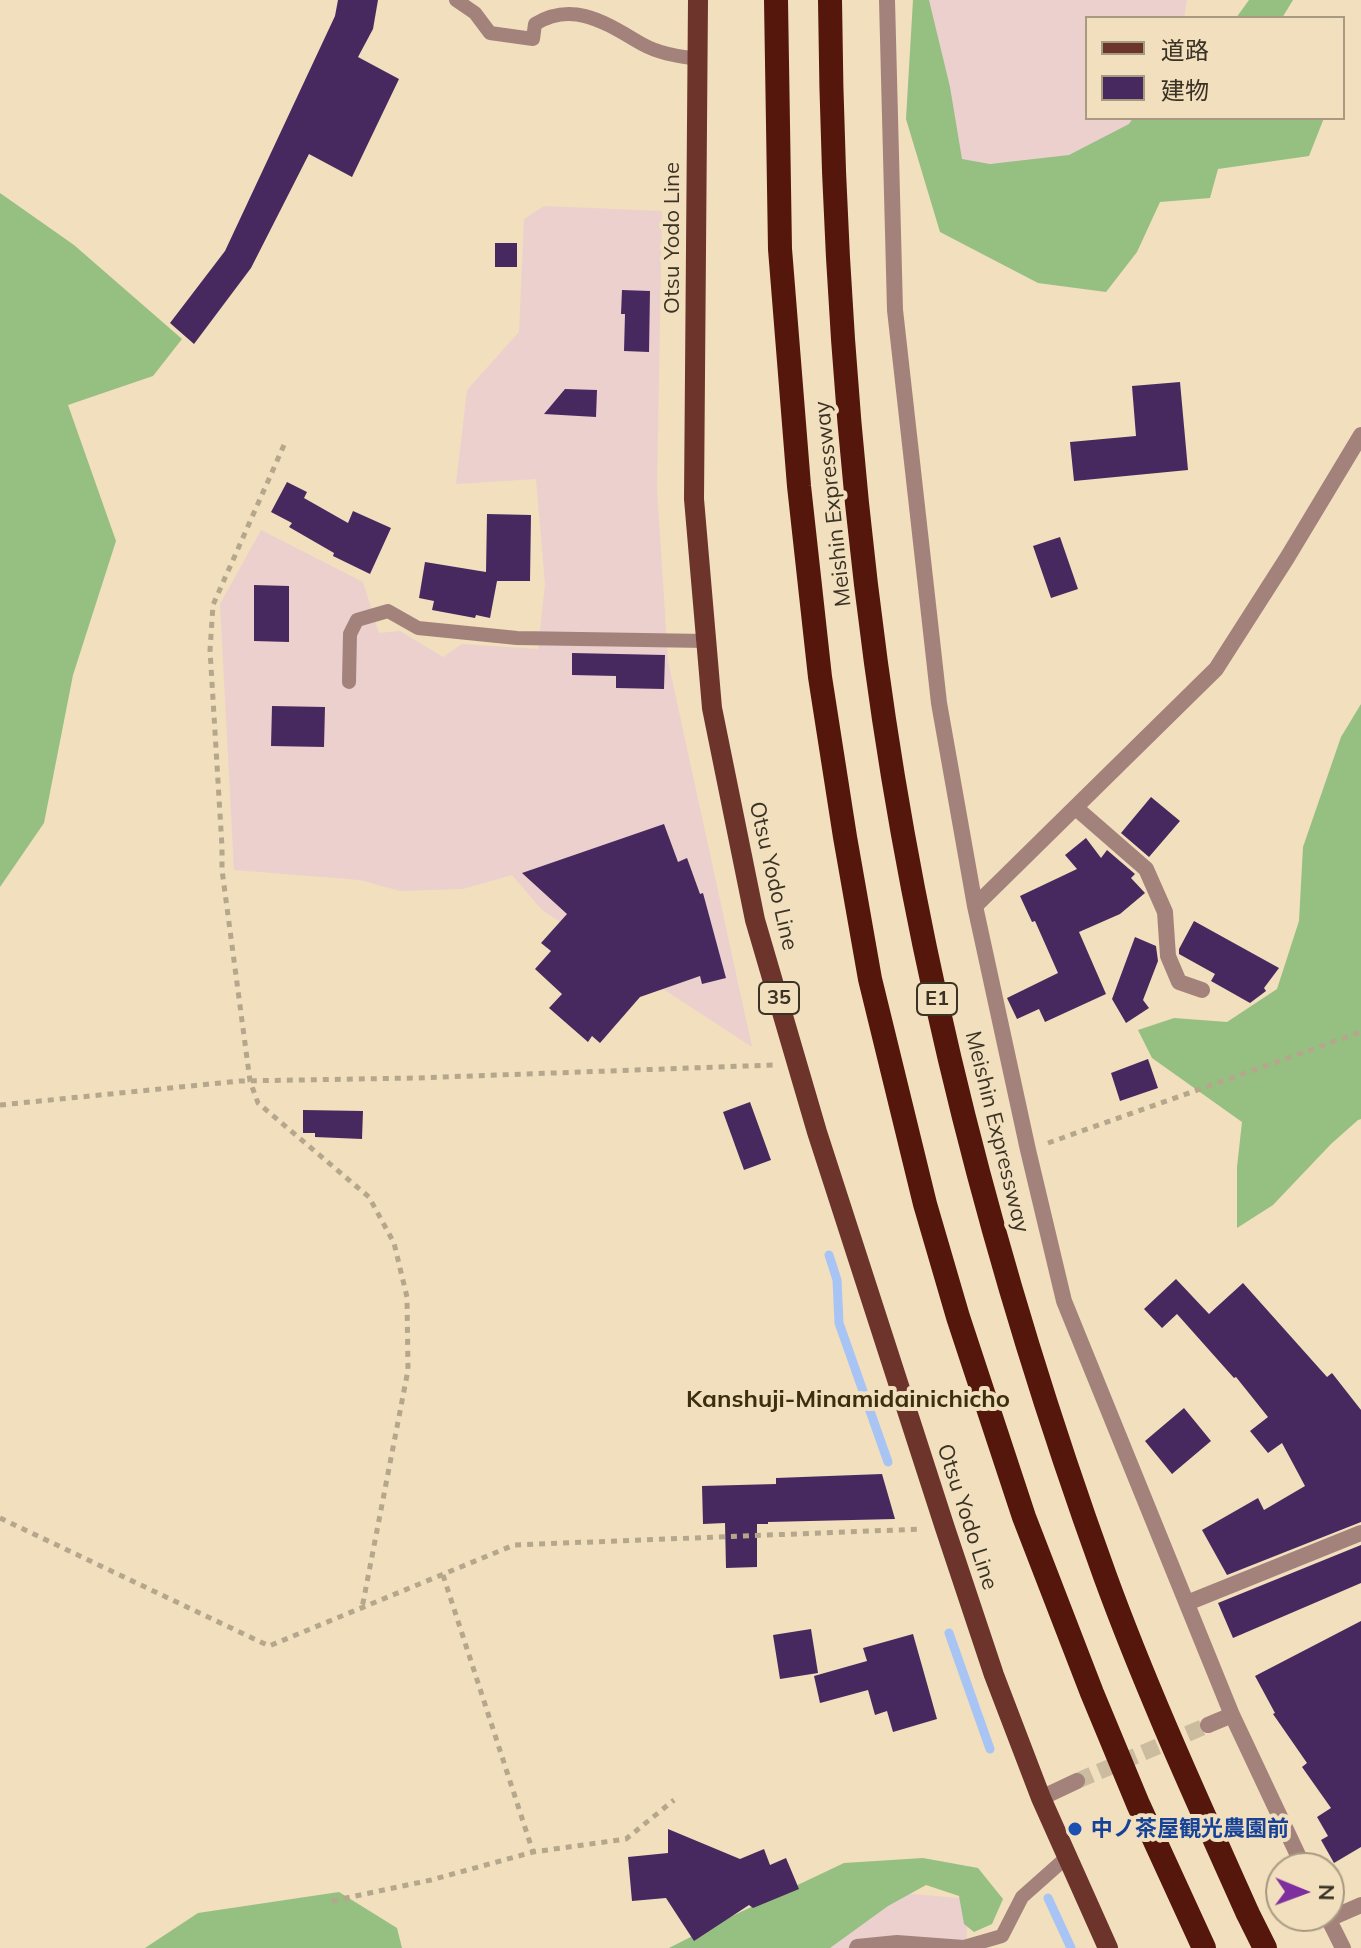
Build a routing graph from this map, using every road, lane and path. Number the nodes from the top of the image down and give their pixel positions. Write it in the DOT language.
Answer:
graph roads {
  1 [pos="456,0"];
  2 [pos="698,0"];
  3 [pos="776,0"];
  4 [pos="830,0"];
  5 [pos="887,0"];
  6 [pos="697,59"];
  7 [pos="1360,439"];
  8 [pos="284,445"];
  9 [pos="706,641"];
  10 [pos="349,682"];
  11 [pos="1076,808"];
  12 [pos="975,906"];
  13 [pos="1202,990"];
  14 [pos="1361,1032"];
  15 [pos="798,1064"];
  16 [pos="250,1081"];
  17 [pos="0,1105"];
  18 [pos="1028,1150"];
  19 [pos="0,1518"];
  20 [pos="945,1528"];
  21 [pos="1361,1533"];
  22 [pos="442,1575"];
  23 [pos="1187,1603"];
  24 [pos="362,1608"];
  25 [pos="1232,1715"];
  26 [pos="1208,1725"];
  27 [pos="1077,1781"];
  28 [pos="1041,1798"];
  29 [pos="674,1800"];
  30 [pos="533,1852"];
  31 [pos="1296,1852"];
  32 [pos="1067,1857"];
  33 [pos="332,1901"];
  34 [pos="856,1948"];
  35 [pos="1108,1948"];
  36 [pos="1204,1948"];
  37 [pos="1265,1948"];
  1 -- 6 [label="lane"];
  2 -- 6 [label="main road, Otsu Yodo Line / 35"];
  3 -- 36 [label="highway, Meishin Expressway"];
  4 -- 37 [label="highway, Meishin Expressway / E1"];
  5 -- 12 [label="street"];
  6 -- 9 [label="main road, Otsu Yodo Line / 35"];
  7 -- 11 [label="street"];
  8 -- 16 [label="path"];
  9 -- 10 [label="lane"];
  9 -- 15 [label="main road, Otsu Yodo Line / 35"];
  11 -- 12 [label="street"];
  11 -- 13 [label="street"];
  12 -- 18 [label="street"];
  14 -- 18 [label="path"];
  15 -- 16 [label="path"];
  15 -- 20 [label="main road, Otsu Yodo Line / 35"];
  16 -- 17 [label="path"];
  16 -- 24 [label="path"];
  18 -- 23 [label="street"];
  19 -- 24 [label="path"];
  20 -- 22 [label="path"];
  20 -- 28 [label="main road, Otsu Yodo Line / 35"];
  21 -- 23 [label="street"];
  22 -- 24 [label="path"];
  22 -- 30 [label="path"];
  23 -- 25 [label="street"];
  25 -- 26 [label="street"];
  25 -- 31 [label="street"];
  27 -- 28 [label="street"];
  28 -- 32 [label="main road, Otsu Yodo Line / 35"];
  29 -- 30 [label="path"];
  30 -- 33 [label="path"];
  32 -- 34 [label="lane"];
  32 -- 35 [label="main road, Otsu Yodo Line / 35"];
}
